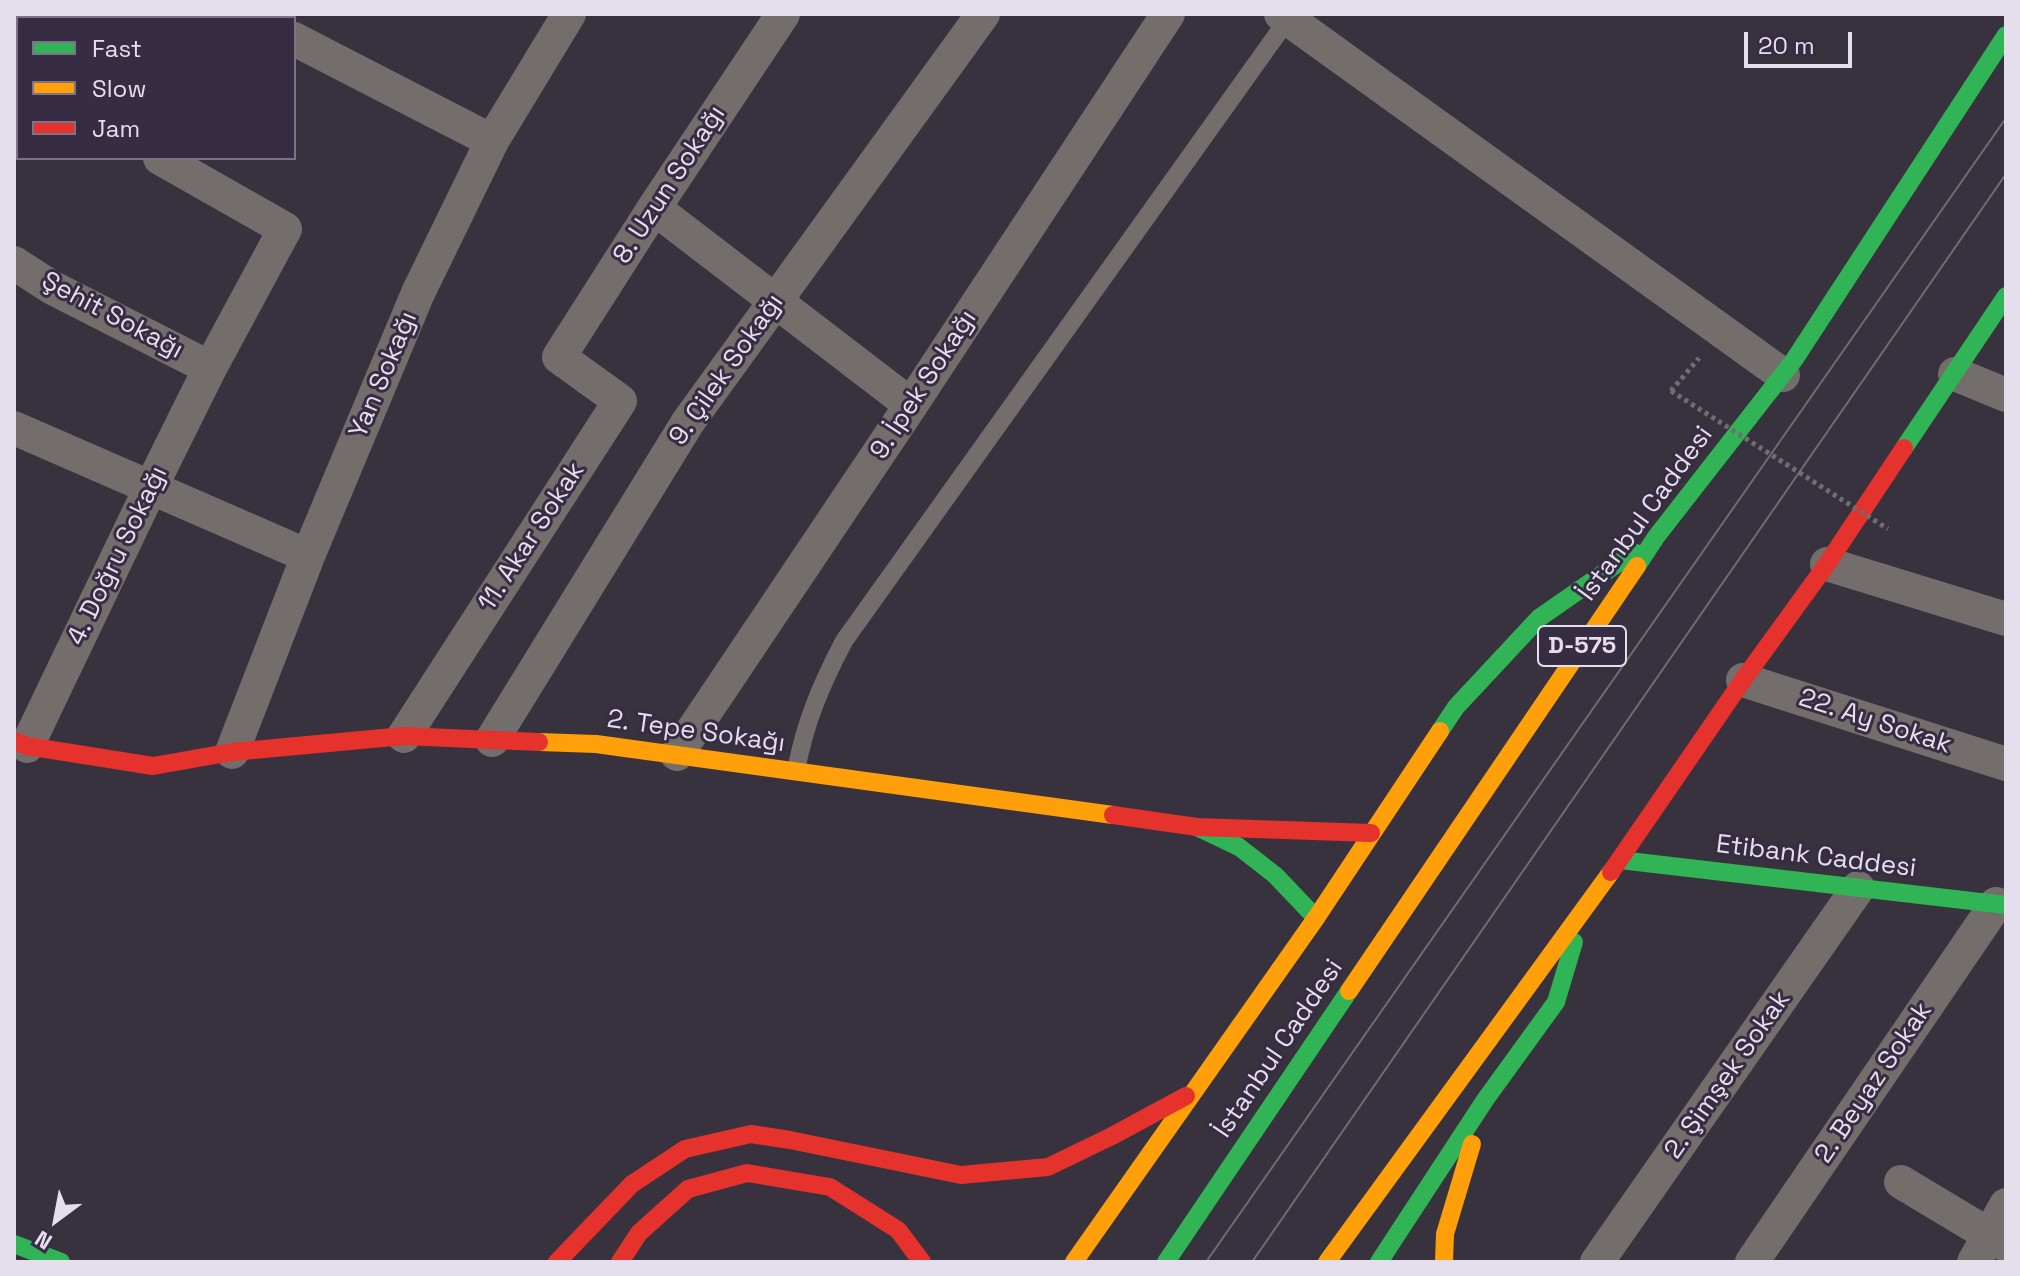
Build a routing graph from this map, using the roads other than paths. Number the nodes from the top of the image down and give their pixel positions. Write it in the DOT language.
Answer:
graph roads {
  1 [pos="569,14"];
  2 [pos="783,14"];
  3 [pos="983,14"];
  4 [pos="1168,14"];
  5 [pos="2000,14"];
  6 [pos="1284,17"];
  7 [pos="2006,18"];
  8 [pos="2006,35"];
  9 [pos="296,40"];
  10 [pos="492,141"];
  11 [pos="164,160"];
  12 [pos="654,208"];
  13 [pos="14,263"];
  14 [pos="2006,296"];
  15 [pos="776,301"];
  16 [pos="559,357"];
  17 [pos="210,368"];
  18 [pos="1955,374"];
  19 [pos="1783,375"];
  20 [pos="2006,395"];
  21 [pos="911,405"];
  22 [pos="14,428"];
  23 [pos="150,489"];
  24 [pos="1656,537"];
  25 [pos="308,556"];
  26 [pos="1827,564"];
  27 [pos="2006,619"];
  28 [pos="1743,680"];
  29 [pos="404,736"];
  30 [pos="492,740"];
  31 [pos="21,744"];
  32 [pos="232,752"];
  33 [pos="677,754"];
  34 [pos="2006,764"];
  35 [pos="796,771"];
  36 [pos="1197,827"];
  37 [pos="1371,833"];
  38 [pos="1620,860"];
  39 [pos="1858,888"];
  40 [pos="2001,904"];
  41 [pos="1583,911"];
  42 [pos="1316,918"];
  43 [pos="1191,1093"];
  44 [pos="1485,1100"];
  45 [pos="1901,1182"];
  46 [pos="2006,1205"];
  47 [pos="14,1244"];
  48 [pos="1990,1247"];
  49 [pos="61,1262"];
  50 [pos="557,1262"];
  51 [pos="620,1262"];
  52 [pos="922,1262"];
  53 [pos="1074,1262"];
  54 [pos="1166,1262"];
  55 [pos="1327,1262"];
  56 [pos="1379,1262"];
  57 [pos="1444,1262"];
  58 [pos="1597,1262"];
  59 [pos="1752,1262"];
  1 -- 10 [label="street, Yan Sokağı"];
  2 -- 12 [label="street, 8. Uzun Sokağı"];
  3 -- 15 [label="street, 9. Çilek Sokağı"];
  4 -- 21 [label="street, 9. İpek Sokağı"];
  5 -- 7 [label="street"];
  6 -- 19 [label="street"];
  6 -- 35 [label="lane"];
  8 -- 19 [label="main road, İstanbul Caddesi / D-575"];
  9 -- 10 [label="street"];
  10 -- 25 [label="street, Yan Sokağı"];
  11 -- 17 [label="street, 4. Doğru Sokağı"];
  12 -- 15 [label="street"];
  12 -- 16 [label="street, 8. Uzun Sokağı"];
  13 -- 17 [label="street, Şehit Sokağı"];
  14 -- 18 [label="main road"];
  15 -- 21 [label="street"];
  15 -- 30 [label="street, 9. Çilek Sokağı"];
  16 -- 29 [label="street, 11. Akar Sokak"];
  17 -- 23 [label="street, 4. Doğru Sokağı"];
  18 -- 20 [label="street"];
  18 -- 26 [label="main road"];
  19 -- 24 [label="main road, İstanbul Caddesi / D-575"];
  21 -- 33 [label="street, 9. İpek Sokağı"];
  22 -- 23 [label="street"];
  23 -- 25 [label="street"];
  23 -- 31 [label="street, 4. Doğru Sokağı"];
  24 -- 37 [label="main road"];
  24 -- 54 [label="main road, İstanbul Caddesi / D-575"];
  25 -- 32 [label="street, Yan Sokağı"];
  26 -- 27 [label="street"];
  26 -- 28 [label="main road"];
  28 -- 34 [label="street, 22. Ay Sokak"];
  28 -- 38 [label="main road"];
  29 -- 30 [label="main road, 2. Tepe Sokağı"];
  29 -- 32 [label="main road, 2. Tepe Sokağı"];
  30 -- 33 [label="main road, 2. Tepe Sokağı"];
  31 -- 32 [label="main road, 2. Tepe Sokağı"];
  33 -- 35 [label="main road, 2. Tepe Sokağı"];
  35 -- 36 [label="main road, 2. Tepe Sokağı"];
  36 -- 37 [label="main road, 2. Tepe Sokağı"];
  36 -- 42 [label="main road"];
  37 -- 42 [label="main road"];
  38 -- 39 [label="main road, Etibank Caddesi"];
  38 -- 41 [label="main road"];
  39 -- 40 [label="main road, Etibank Caddesi"];
  39 -- 58 [label="street, 2. Şimşek Sokak"];
  40 -- 59 [label="street, 2. Beyaz Sokak"];
  41 -- 44 [label="main road"];
  41 -- 55 [label="main road"];
  42 -- 43 [label="main road"];
  43 -- 50 [label="main road"];
  43 -- 53 [label="main road"];
  44 -- 56 [label="main road"];
  44 -- 57 [label="main road"];
  45 -- 48 [label="street"];
  46 -- 48 [label="street"];
  47 -- 49 [label="main road"];
  51 -- 52 [label="main road"];
}
